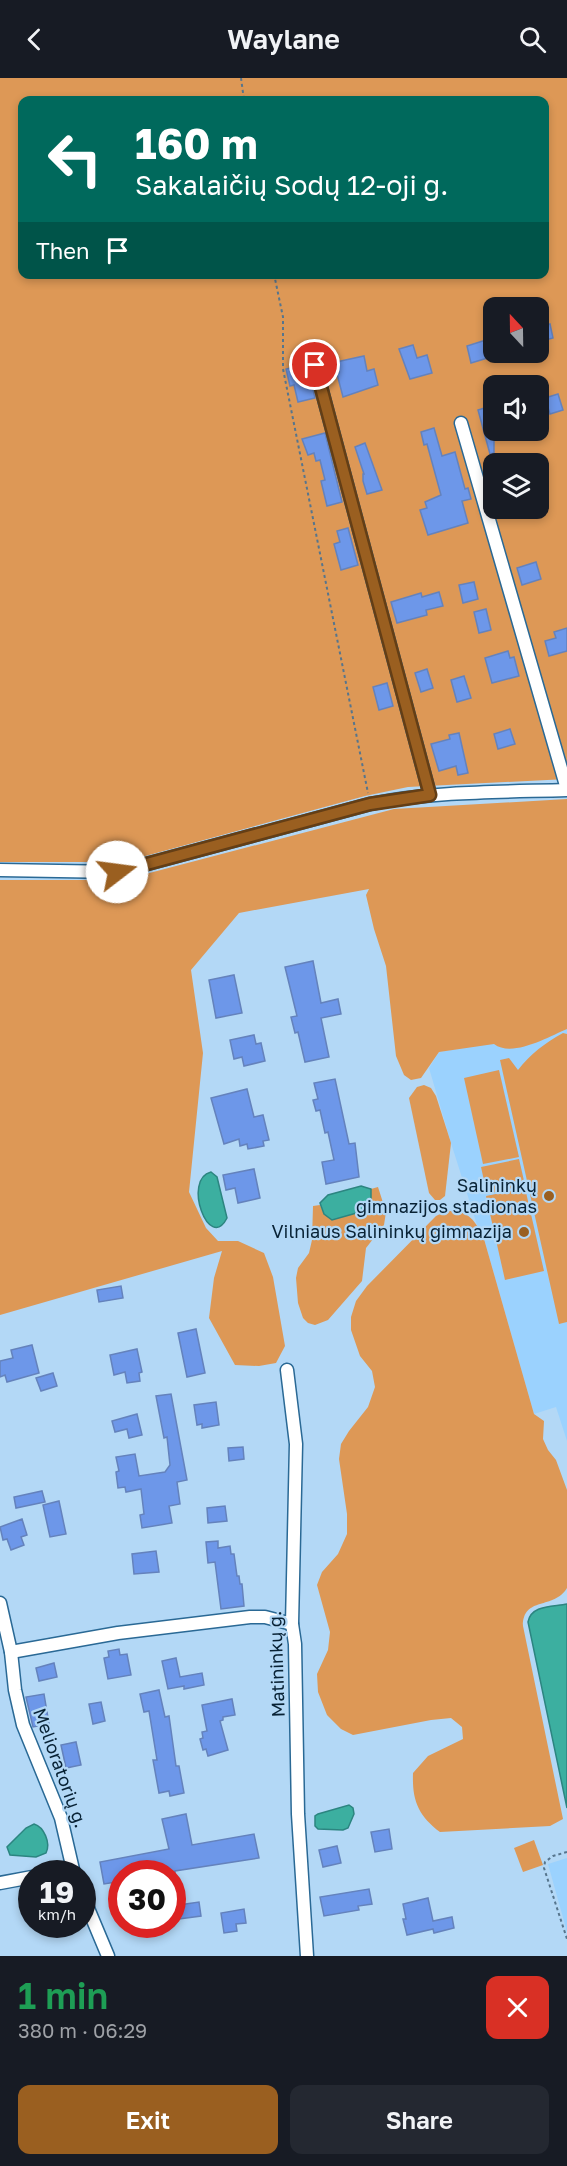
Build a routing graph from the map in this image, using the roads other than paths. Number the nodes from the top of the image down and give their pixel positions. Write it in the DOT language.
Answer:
graph roads {
  1 [pos="315,365"];
  2 [pos="461,423"];
  3 [pos="567,789"];
  4 [pos="430,795"];
  5 [pos="0,870"];
  6 [pos="287,1370"];
  7 [pos="0,1603"];
  8 [pos="292,1624"];
  9 [pos="11,1652"];
  10 [pos="70,1860"];
  11 [pos="18,1879"];
  12 [pos="0,1882"];
  13 [pos="96,1927"];
  14 [pos="108,1956"];
  15 [pos="307,1956"];
  1 -- 4 [label="street"];
  2 -- 3 [label="street"];
  3 -- 4 [label="street"];
  4 -- 5 [label="street"];
  6 -- 8 [label="street, Matininkų g."];
  7 -- 9 [label="street, Melioratorių g."];
  8 -- 9 [label="street"];
  8 -- 15 [label="street, Matininkų g."];
  9 -- 10 [label="street, Melioratorių g."];
  11 -- 12 [label="street"];
  13 -- 14 [label="street"];
}
